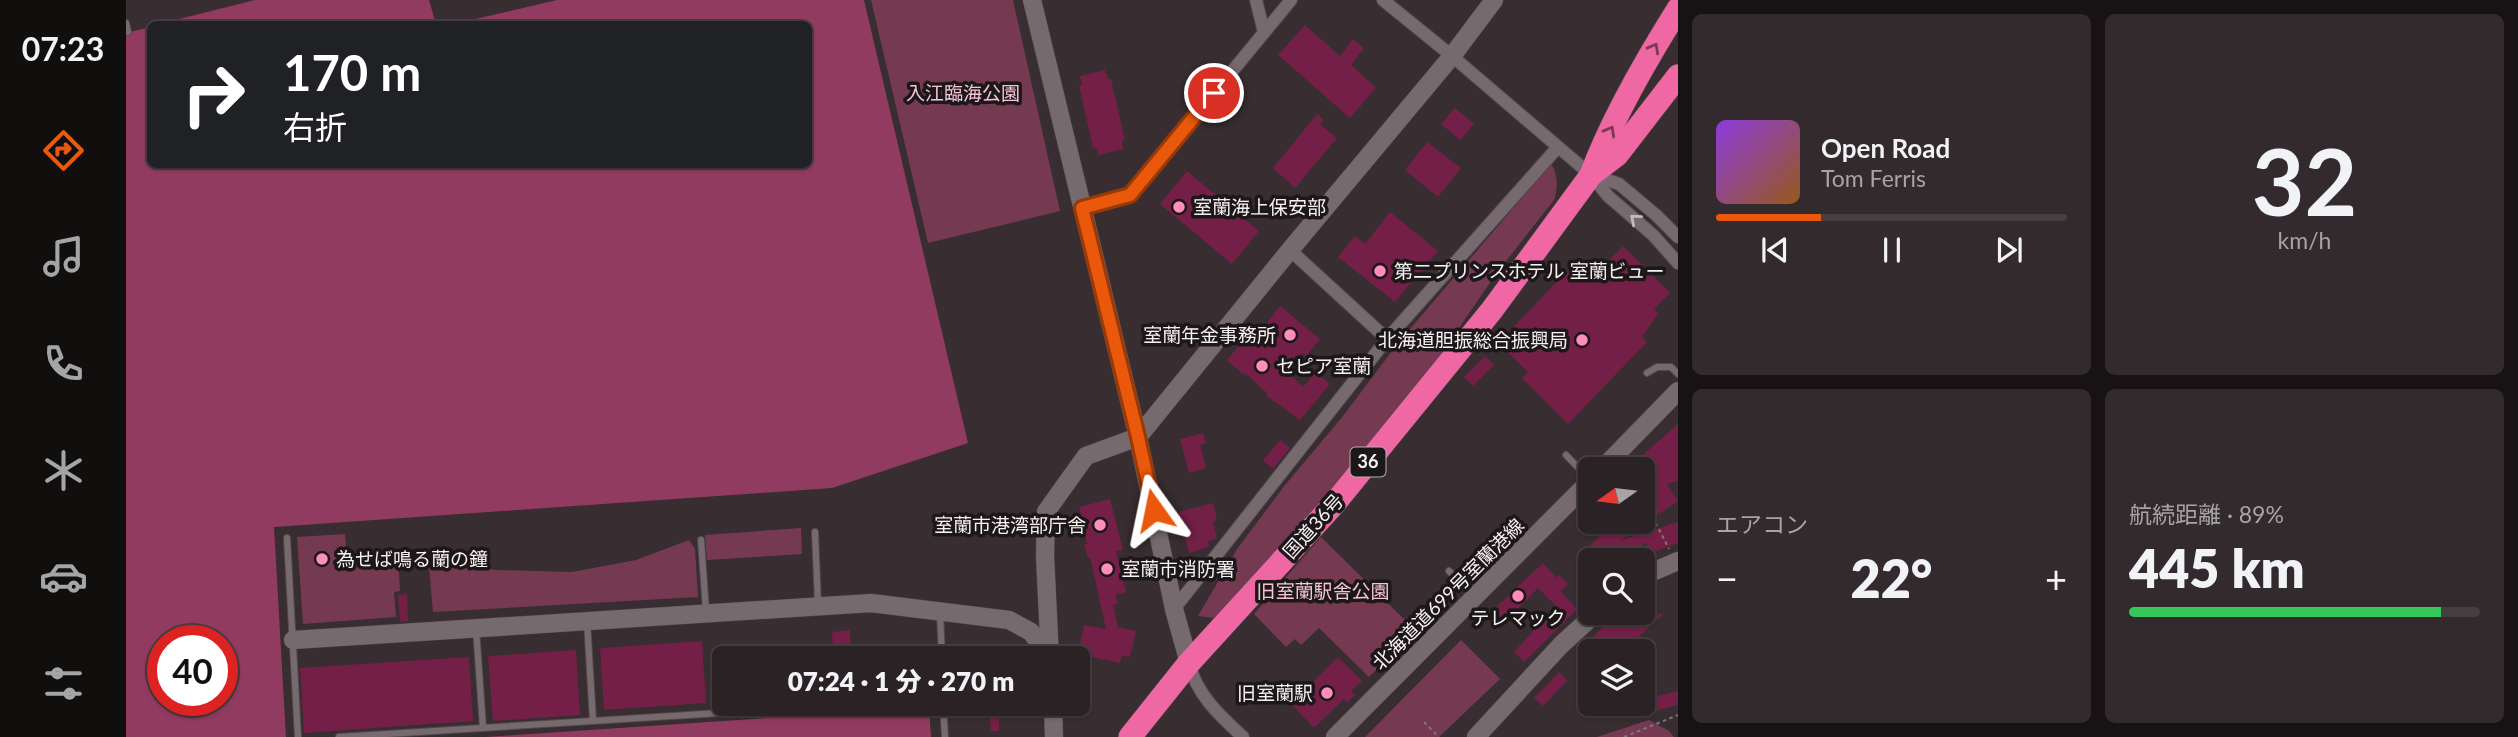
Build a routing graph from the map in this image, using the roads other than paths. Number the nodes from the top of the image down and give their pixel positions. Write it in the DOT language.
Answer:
graph roads {
  1 [pos="1032,0"];
  2 [pos="1256,0"];
  3 [pos="1291,0"];
  4 [pos="1383,0"];
  5 [pos="1494,0"];
  6 [pos="1678,9"];
  7 [pos="126,23"];
  8 [pos="128,32"];
  9 [pos="1264,33"];
  10 [pos="1452,56"];
  11 [pos="1678,76"];
  12 [pos="1558,147"];
  13 [pos="1591,175"];
  14 [pos="1082,208"];
  15 [pos="1678,236"];
  16 [pos="1290,250"];
  17 [pos="1678,263"];
  18 [pos="1387,339"];
  19 [pos="1647,373"];
  20 [pos="1678,374"];
  21 [pos="1678,391"];
  22 [pos="1138,437"];
  23 [pos="1566,455"];
  24 [pos="1614,457"];
  25 [pos="1578,467"];
  26 [pos="1578,493"];
  27 [pos="815,532"];
  28 [pos="287,538"];
  29 [pos="701,540"];
  30 [pos="1676,562"];
  31 [pos="1449,571"];
  32 [pos="1655,571"];
  33 [pos="1047,588"];
  34 [pos="1476,597"];
  35 [pos="818,606"];
  36 [pos="1174,609"];
  37 [pos="940,611"];
  38 [pos="706,613"];
  39 [pos="1009,620"];
  40 [pos="587,621"];
  41 [pos="1583,625"];
  42 [pos="477,628"];
  43 [pos="293,640"];
  44 [pos="941,646"];
  45 [pos="1041,646"];
  46 [pos="1049,646"];
  47 [pos="1189,663"];
  48 [pos="712,714"];
  49 [pos="944,716"];
  50 [pos="1053,716"];
  51 [pos="593,721"];
  52 [pos="483,728"];
  53 [pos="298,737"];
  54 [pos="339,737"];
  55 [pos="945,737"];
  56 [pos="1054,737"];
  57 [pos="1130,737"];
  58 [pos="1243,737"];
  59 [pos="1335,737"];
  60 [pos="1476,737"];
  1 -- 14 [label="street"];
  2 -- 9 [label="street"];
  3 -- 9 [label="street"];
  4 -- 10 [label="street"];
  5 -- 10 [label="street"];
  13 -- 6 [label="highway, 国道36号 / 36, one-way"];
  7 -- 8 [label="lane"];
  9 -- 14 [label="street"];
  10 -- 12 [label="street"];
  10 -- 16 [label="street"];
  11 -- 13 [label="highway, 国道36号 / 36"];
  12 -- 13 [label="street"];
  12 -- 18 [label="street"];
  13 -- 15 [label="street"];
  17 -- 13 [label="street, one-way"];
  13 -- 47 [label="highway, 国道36号 / 36"];
  14 -- 22 [label="street"];
  16 -- 18 [label="street"];
  16 -- 22 [label="street"];
  18 -- 36 [label="street"];
  19 -- 20 [label="lane"];
  21 -- 24 [label="street"];
  22 -- 33 [label="street"];
  22 -- 36 [label="street"];
  23 -- 25 [label="lane"];
  26 -- 34 [label="street, 北海道道699号室蘭港線"];
  27 -- 35 [label="lane"];
  28 -- 43 [label="lane"];
  29 -- 38 [label="lane"];
  30 -- 32 [label="street"];
  31 -- 34 [label="lane"];
  33 -- 39 [label="street"];
  33 -- 46 [label="street"];
  34 -- 59 [label="street, 北海道道699号室蘭港線"];
  35 -- 37 [label="street"];
  35 -- 38 [label="street"];
  36 -- 47 [label="street"];
  37 -- 39 [label="street"];
  37 -- 44 [label="lane"];
  38 -- 40 [label="street"];
  39 -- 45 [label="street"];
  40 -- 42 [label="street"];
  40 -- 51 [label="lane"];
  41 -- 60 [label="street"];
  42 -- 43 [label="street"];
  42 -- 52 [label="lane"];
  43 -- 53 [label="lane"];
  47 -- 57 [label="highway, 国道36号 / 36"];
  47 -- 58 [label="street"];
  48 -- 51 [label="lane"];
  49 -- 55 [label="lane"];
  50 -- 56 [label="street"];
  51 -- 52 [label="lane"];
  52 -- 54 [label="lane"];
}
